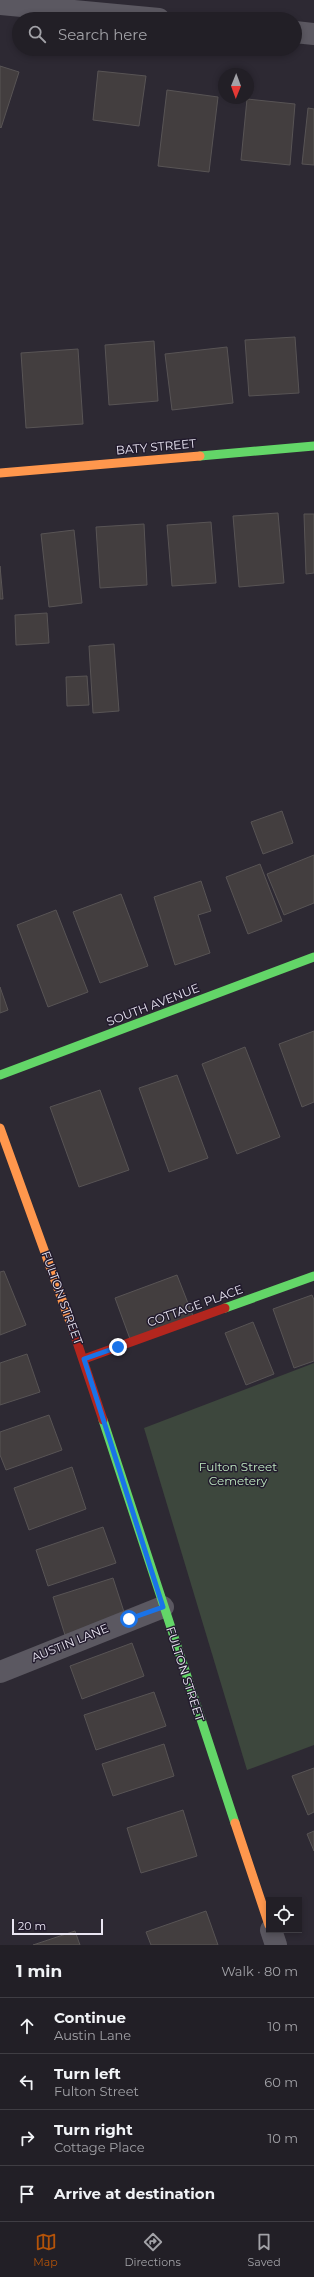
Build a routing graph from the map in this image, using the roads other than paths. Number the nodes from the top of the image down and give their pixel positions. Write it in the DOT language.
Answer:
graph roads {
  1 [pos="0,4"];
  2 [pos="85,12"];
  3 [pos="302,33"];
  4 [pos="314,34"];
  5 [pos="314,446"];
  6 [pos="0,473"];
  7 [pos="314,957"];
  8 [pos="0,1075"];
  9 [pos="0,1128"];
  10 [pos="314,1276"];
  11 [pos="84,1359"];
  12 [pos="163,1607"];
  13 [pos="0,1672"];
  14 [pos="266,1916"];
  15 [pos="272,1933"];
  16 [pos="276,1945"];
  1 -- 2 [label="street"];
  3 -- 4 [label="street"];
  5 -- 6 [label="street, BATY STREET"];
  7 -- 8 [label="street, SOUTH AVENUE"];
  9 -- 11 [label="street, FULTON STREET"];
  10 -- 11 [label="street, COTTAGE PLACE"];
  11 -- 12 [label="street, FULTON STREET"];
  12 -- 13 [label="street, AUSTIN LANE"];
  12 -- 14 [label="street, FULTON STREET"];
  15 -- 16 [label="street"];
}
